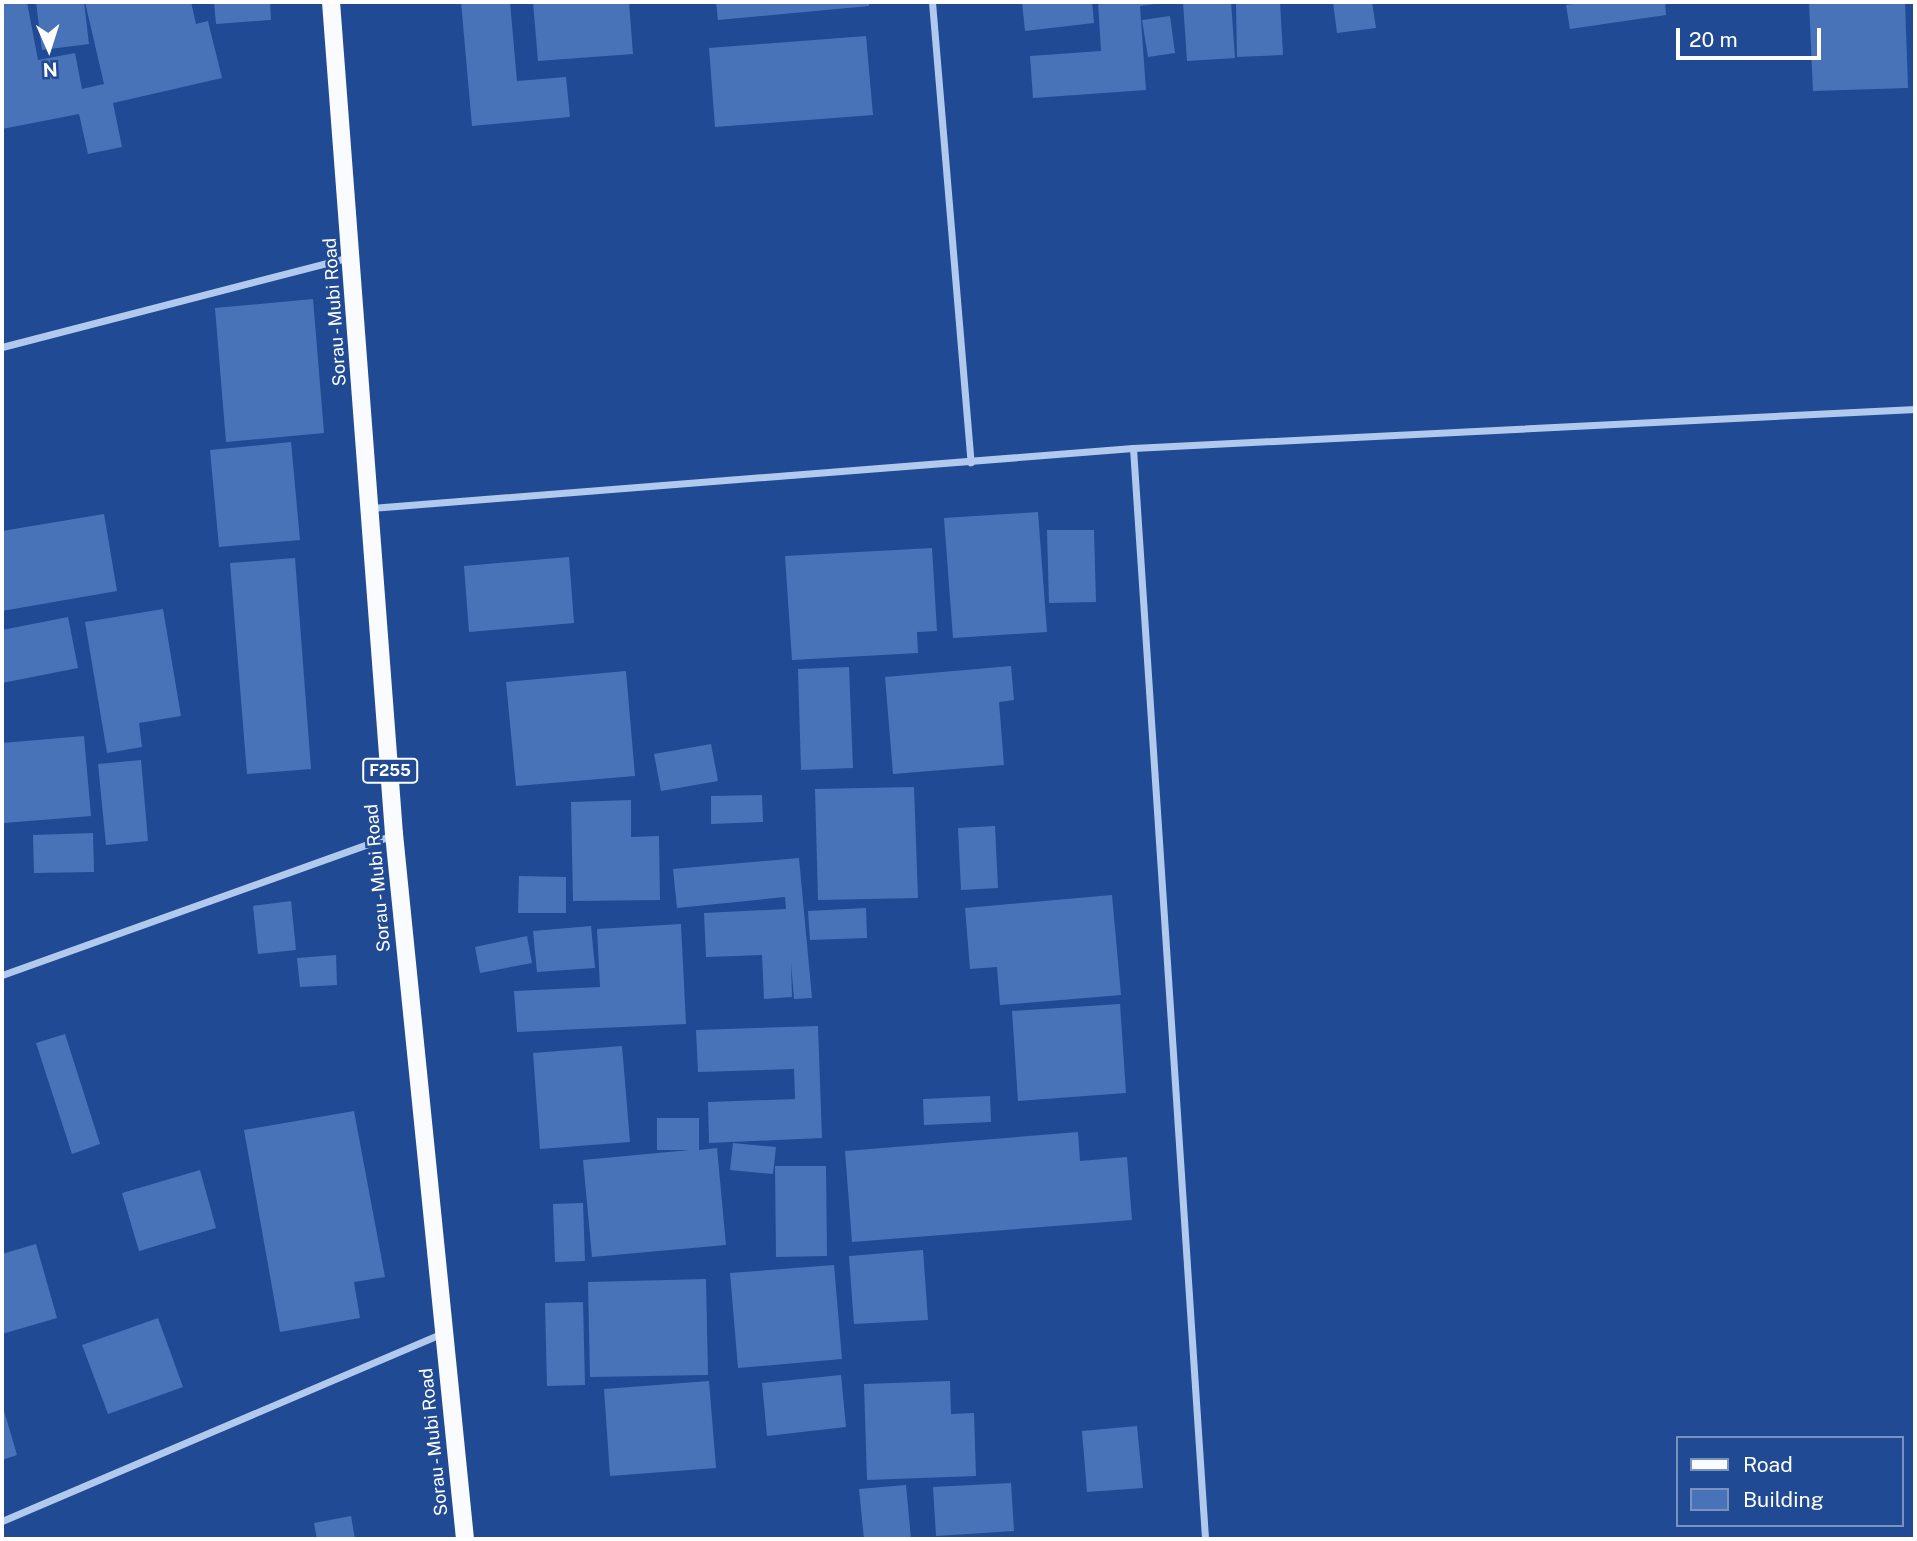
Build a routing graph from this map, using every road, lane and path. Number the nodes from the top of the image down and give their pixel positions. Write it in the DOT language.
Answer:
graph roads {
  1 [pos="331,2"];
  2 [pos="932,2"];
  3 [pos="353,256"];
  4 [pos="2,347"];
  5 [pos="1915,409"];
  6 [pos="1133,448"];
  7 [pos="971,462"];
  8 [pos="370,508"];
  9 [pos="394,835"];
  10 [pos="2,975"];
  11 [pos="444,1333"];
  12 [pos="2,1521"];
  13 [pos="465,1539"];
  14 [pos="1205,1539"];
  1 -- 3 [label="main road, Sorau - Mubi Road / F255"];
  2 -- 7 [label="street"];
  3 -- 4 [label="street"];
  3 -- 8 [label="main road, Sorau - Mubi Road / F255"];
  5 -- 6 [label="street"];
  6 -- 7 [label="street"];
  6 -- 14 [label="street"];
  7 -- 8 [label="street"];
  8 -- 9 [label="main road, Sorau - Mubi Road / F255"];
  9 -- 10 [label="street"];
  9 -- 11 [label="main road, Sorau - Mubi Road / F255"];
  11 -- 12 [label="street"];
  11 -- 13 [label="main road, Sorau - Mubi Road / F255"];
}
